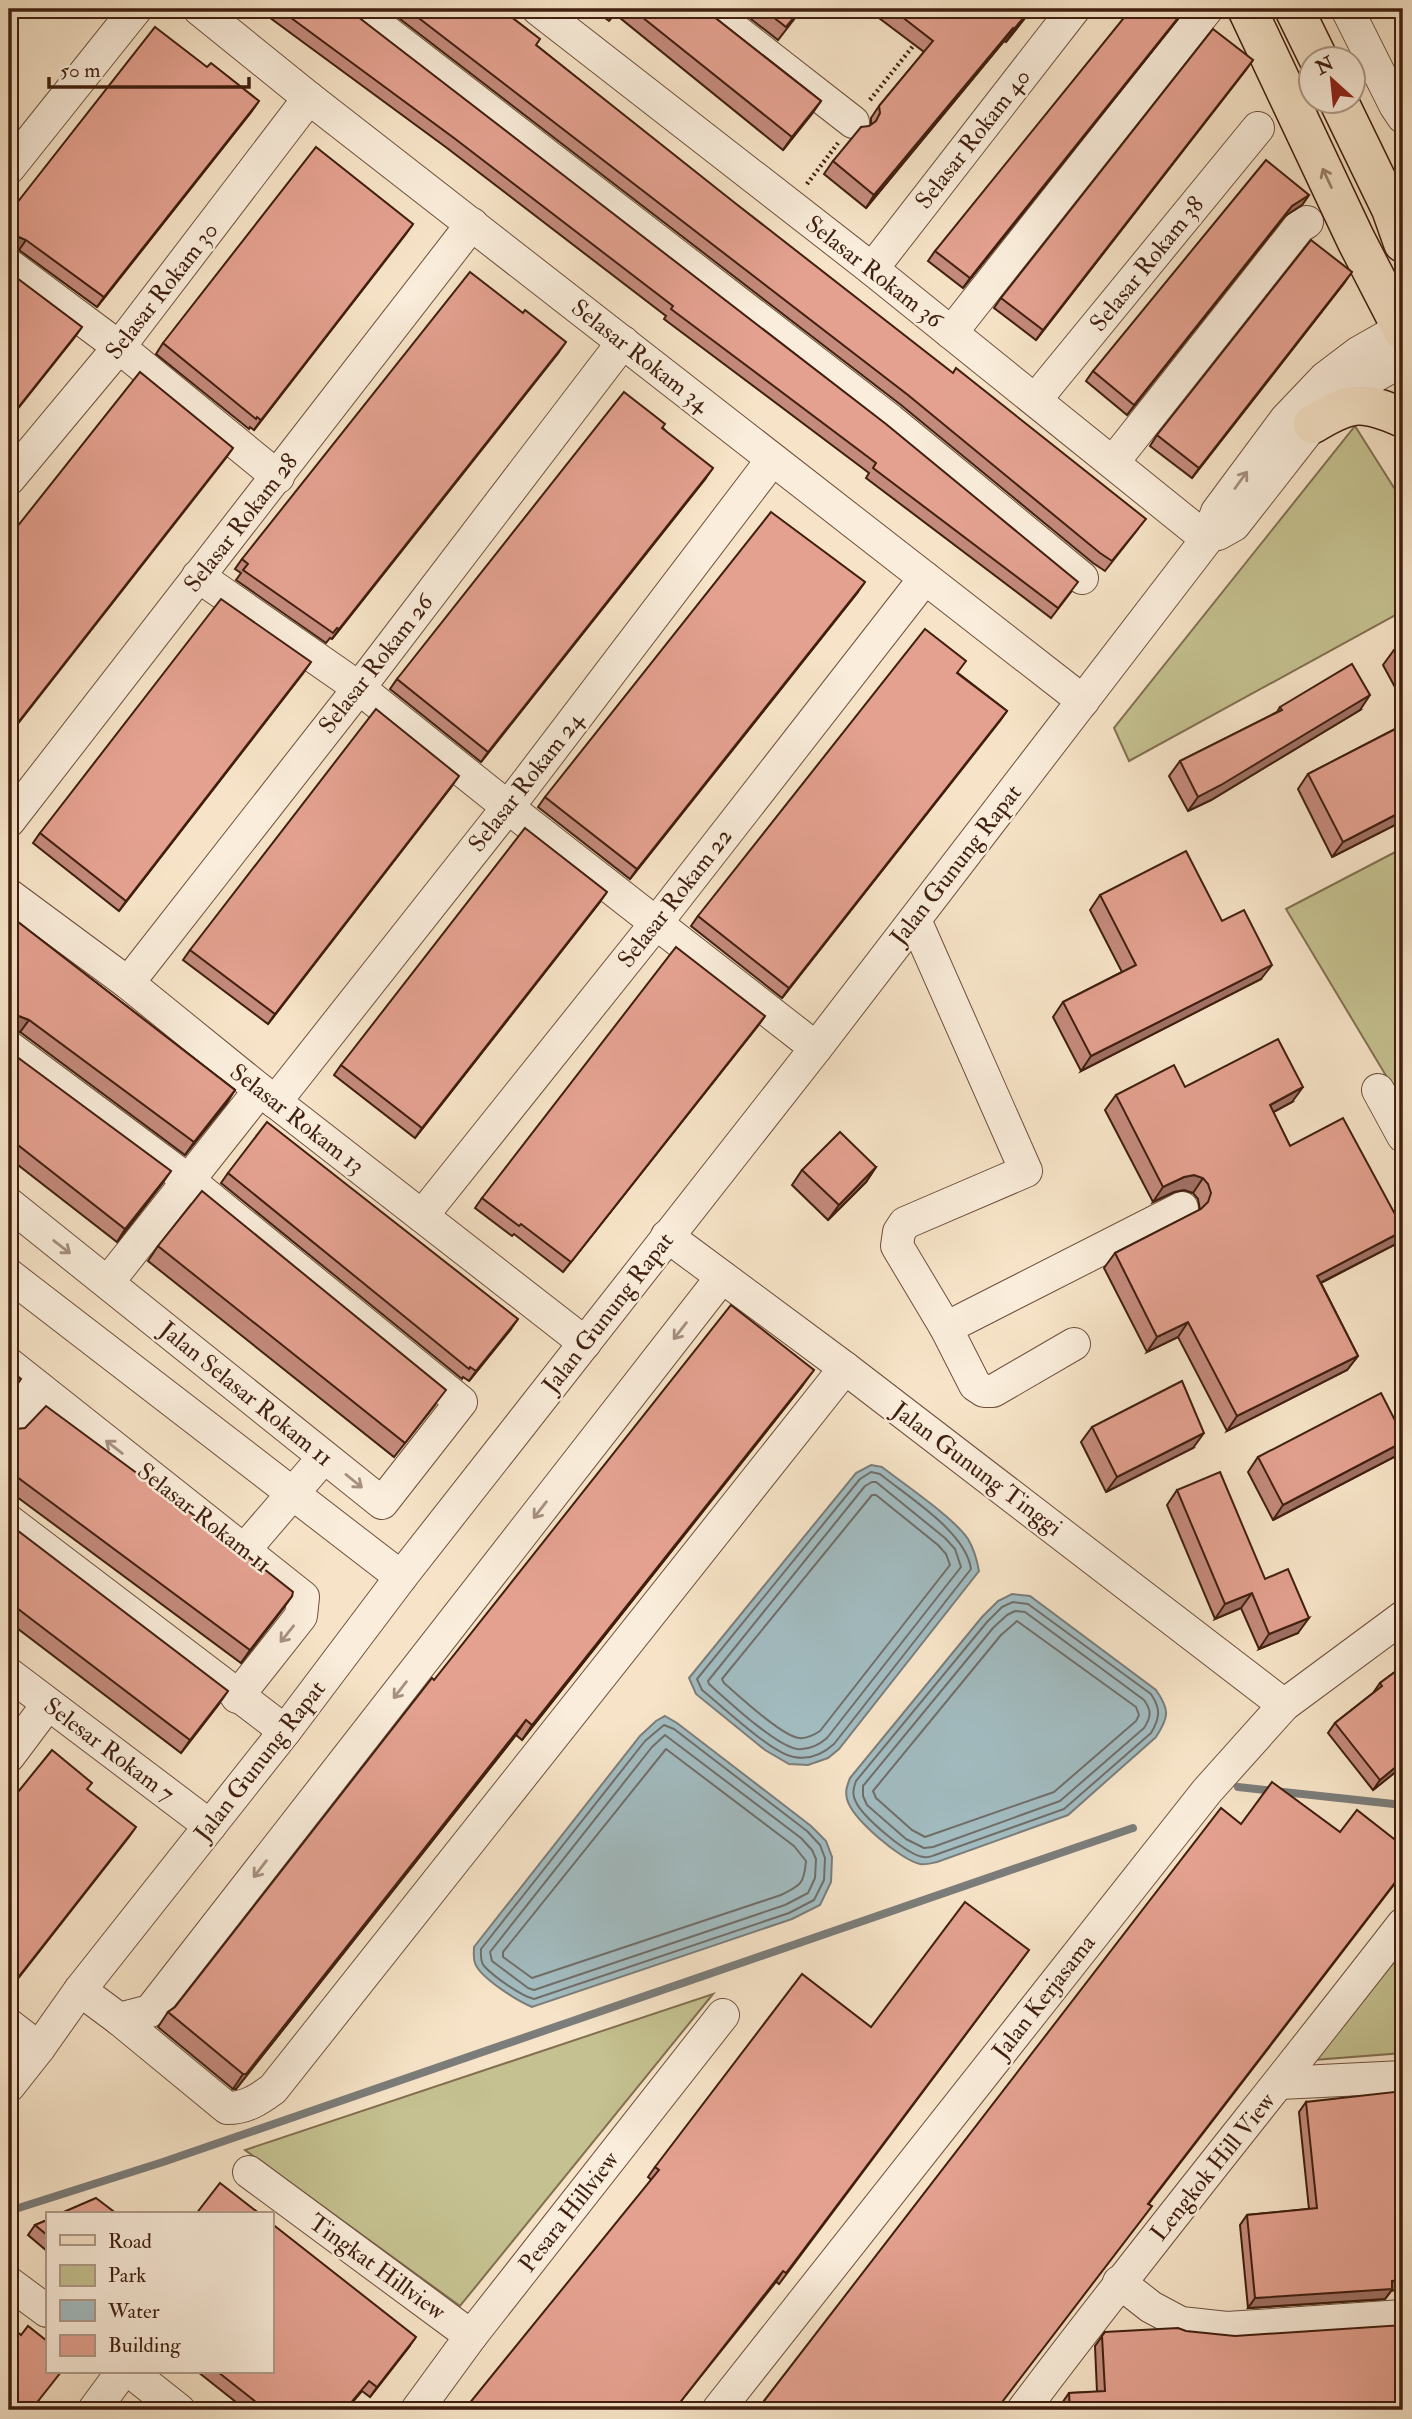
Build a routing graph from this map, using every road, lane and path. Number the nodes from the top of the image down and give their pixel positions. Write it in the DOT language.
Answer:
graph roads {
  1 [pos="136,9"];
  2 [pos="199,9"];
  3 [pos="357,9"];
  4 [pos="537,9"];
  5 [pos="708,9"];
  6 [pos="1074,9"];
  7 [pos="1207,9"];
  8 [pos="1247,9"];
  9 [pos="1294,9"];
  10 [pos="1347,9"];
  11 [pos="1312,46"];
  12 [pos="309,98"];
  13 [pos="1346,116"];
  14 [pos="1403,117"];
  15 [pos="853,122"];
  16 [pos="1258,128"];
  17 [pos="9,168"];
  18 [pos="1307,222"];
  19 [pos="472,224"];
  20 [pos="1401,230"];
  21 [pos="1356,240"];
  22 [pos="9,265"];
  23 [pos="872,269"];
  24 [pos="951,332"];
  25 [pos="1403,337"];
  26 [pos="623,342"];
  27 [pos="119,348"];
  28 [pos="1036,400"];
  29 [pos="1403,418"];
  30 [pos="1313,424"];
  31 [pos="772,460"];
  32 [pos="1114,461"];
  33 [pos="278,477"];
  34 [pos="9,479"];
  35 [pos="1207,539"];
  36 [pos="198,576"];
  37 [pos="925,578"];
  38 [pos="1082,578"];
  39 [pos="359,688"];
  40 [pos="1083,701"];
  41 [pos="508,807"];
  42 [pos="9,821"];
  43 [pos="9,895"];
  44 [pos="915,920"];
  45 [pos="657,922"];
  46 [pos="128,983"];
  47 [pos="9,1047"];
  48 [pos="816,1048"];
  49 [pos="1378,1090"];
  50 [pos="267,1096"];
  51 [pos="1403,1136"];
  52 [pos="188,1180"];
  53 [pos="9,1204"];
  54 [pos="1182,1208"];
  55 [pos="422,1216"];
  56 [pos="667,1236"];
  57 [pos="9,1275"];
  58 [pos="722,1277"];
  59 [pos="108,1282"];
  60 [pos="946,1328"];
  61 [pos="585,1343"];
  62 [pos="1074,1344"];
  63 [pos="9,1364"];
  64 [pos="845,1368"];
  65 [pos="39,1388"];
  66 [pos="9,1423"];
  67 [pos="324,1457"];
  68 [pos="293,1494"];
  69 [pos="9,1521"];
  70 [pos="245,1549"];
  71 [pos="401,1577"];
  72 [pos="1403,1617"];
  73 [pos="9,1674"];
  74 [pos="237,1697"];
  75 [pos="48,1704"];
  76 [pos="1284,1704"];
  77 [pos="285,1731"];
  78 [pos="9,1756"];
  79 [pos="210,1826"];
  80 [pos="1403,1924"];
  81 [pos="80,1990"];
  82 [pos="723,2015"];
  83 [pos="120,2019"];
  84 [pos="9,2025"];
  85 [pos="39,2048"];
  86 [pos="1403,2077"];
  87 [pos="1280,2083"];
  88 [pos="9,2086"];
  89 [pos="249,2172"];
  90 [pos="1119,2282"];
  91 [pos="9,2283"];
  92 [pos="46,2310"];
  93 [pos="1403,2316"];
  94 [pos="471,2336"];
  95 [pos="121,2374"];
  96 [pos="134,2374"];
  97 [pos="94,2410"];
  98 [pos="179,2410"];
  99 [pos="417,2410"];
  100 [pos="718,2410"];
  101 [pos="1023,2410"];
  1 -- 17 [label="street"];
  2 -- 12 [label="street, Selasar Rokam 34"];
  3 -- 38 [label="street"];
  4 -- 23 [label="street, Selasar Rokam 36"];
  5 -- 15 [label="street"];
  6 -- 23 [label="street, Selasar Rokam 40"];
  7 -- 24 [label="street"];
  21 -- 8 [label="main road, one-way"];
  9 -- 11 [label="main road"];
  10 -- 14 [label="street"];
  12 -- 19 [label="street, Selasar Rokam 34"];
  12 -- 27 [label="street, Selasar Rokam 30"];
  13 -- 20 [label="main road"];
  16 -- 28 [label="street, Selasar Rokam 38"];
  18 -- 32 [label="street"];
  19 -- 26 [label="street, Selasar Rokam 34"];
  19 -- 33 [label="street, Selasar Rokam 28"];
  20 -- 21 [label="street"];
  21 -- 25 [label="main road"];
  22 -- 27 [label="street"];
  23 -- 24 [label="street, Selasar Rokam 36"];
  24 -- 28 [label="street, Selasar Rokam 36"];
  25 -- 30 [label="street, Jalan Gunung Rapat"];
  35 -- 25 [label="street, Jalan Gunung Rapat, one-way"];
  26 -- 31 [label="street, Selasar Rokam 34"];
  26 -- 39 [label="street, Selasar Rokam 26"];
  27 -- 33 [label="street"];
  27 -- 34 [label="street, Selasar Rokam 30"];
  28 -- 32 [label="street, Selasar Rokam 36"];
  29 -- 30 [label="main road"];
  30 -- 35 [label="street, Jalan Gunung Rapat"];
  31 -- 37 [label="street, Selasar Rokam 34"];
  31 -- 41 [label="street, Selasar Rokam 24"];
  32 -- 35 [label="street, Selasar Rokam 36"];
  33 -- 36 [label="street, Selasar Rokam 28"];
  35 -- 40 [label="street, Jalan Gunung Rapat"];
  36 -- 39 [label="street"];
  36 -- 42 [label="street, Selasar Rokam 28"];
  37 -- 40 [label="street, Selasar Rokam 34"];
  37 -- 45 [label="street, Selasar Rokam 22"];
  39 -- 41 [label="street"];
  39 -- 46 [label="street, Selasar Rokam 26"];
  40 -- 44 [label="street, Jalan Gunung Rapat"];
  41 -- 45 [label="street"];
  41 -- 50 [label="street, Selasar Rokam 24"];
  43 -- 46 [label="street, Selasar Rokam 13"];
  44 -- 48 [label="street, Jalan Gunung Rapat"];
  44 -- 60 [label="street"];
  45 -- 48 [label="street"];
  45 -- 55 [label="street, Selasar Rokam 22"];
  46 -- 50 [label="street, Selasar Rokam 13"];
  47 -- 52 [label="street"];
  48 -- 56 [label="street, Jalan Gunung Rapat"];
  49 -- 51 [label="street"];
  50 -- 52 [label="street, Selasar Rokam 24"];
  50 -- 55 [label="street, Selasar Rokam 13"];
  52 -- 59 [label="street, Selasar Rokam 24"];
  67 -- 52 [label="street, Jalan Selasar Rokam 11, one-way"];
  53 -- 59 [label="street, Jalan Selasar Rokam 11, one-way"];
  54 -- 60 [label="street"];
  55 -- 61 [label="street, Selasar Rokam 13"];
  56 -- 58 [label="street, Jalan Gunung Tinggi"];
  56 -- 61 [label="street, Jalan Gunung Rapat"];
  57 -- 68 [label="street"];
  58 -- 64 [label="street, Jalan Gunung Tinggi"];
  58 -- 83 [label="street, one-way"];
  59 -- 67 [label="street, Jalan Selasar Rokam 11"];
  60 -- 62 [label="street"];
  61 -- 71 [label="street, Jalan Gunung Rapat"];
  63 -- 65 [label="street, Selasar Rokam 11"];
  64 -- 76 [label="street, Jalan Gunung Tinggi"];
  64 -- 83 [label="street"];
  65 -- 66 [label="street"];
  70 -- 65 [label="street, Selasar Rokam 11, one-way"];
  67 -- 68 [label="street"];
  68 -- 70 [label="street"];
  68 -- 71 [label="street"];
  69 -- 74 [label="street"];
  70 -- 74 [label="street, Selasar Rokam 11, one-way"];
  71 -- 77 [label="street, Jalan Gunung Rapat"];
  72 -- 76 [label="street, Jalan Kerjasama"];
  73 -- 75 [label="street, Selesar Rokam 7"];
  74 -- 77 [label="street"];
  75 -- 78 [label="street"];
  75 -- 79 [label="street, Selesar Rokam 7"];
  76 -- 100 [label="street, Jalan Kerjasama"];
  77 -- 79 [label="street, Jalan Gunung Rapat"];
  79 -- 81 [label="street, Jalan Gunung Rapat"];
  80 -- 87 [label="street, Lengkok Hill View"];
  81 -- 83 [label="street"];
  81 -- 85 [label="street, Jalan Gunung Rapat"];
  82 -- 94 [label="street, Pesara Hillview"];
  84 -- 85 [label="street"];
  85 -- 88 [label="street, Jalan Gunung Rapat"];
  86 -- 87 [label="street"];
  87 -- 90 [label="street, Lengkok Hill View"];
  89 -- 94 [label="street, Tingkat Hillview"];
  90 -- 93 [label="street"];
  90 -- 101 [label="street, Lengkok Hill View"];
  91 -- 92 [label="street"];
  94 -- 99 [label="street, Pesara Hillview"];
  95 -- 97 [label="street"];
  96 -- 98 [label="street"];
}
